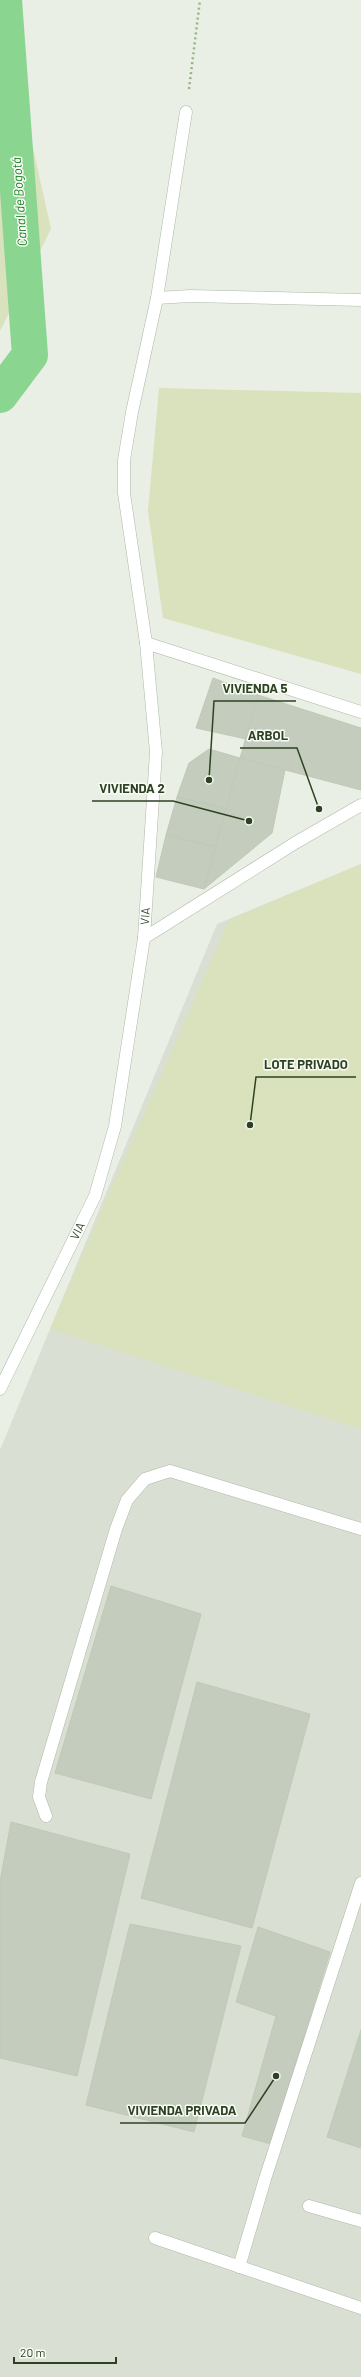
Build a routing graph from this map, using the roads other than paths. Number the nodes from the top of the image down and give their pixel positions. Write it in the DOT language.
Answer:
graph roads {
  1 [pos="186,112"];
  2 [pos="157,298"];
  3 [pos="361,300"];
  4 [pos="146,643"];
  5 [pos="361,712"];
  6 [pos="361,805"];
  7 [pos="144,938"];
  8 [pos="0,1389"];
  9 [pos="361,1529"];
  10 [pos="46,1816"];
  11 [pos="361,1883"];
  12 [pos="309,2206"];
  13 [pos="361,2221"];
  14 [pos="155,2238"];
  15 [pos="239,2267"];
  16 [pos="361,2308"];
  1 -- 2 [label="street, VIA"];
  2 -- 3 [label="street"];
  2 -- 4 [label="street, VIA"];
  4 -- 5 [label="street"];
  4 -- 7 [label="street, VIA"];
  6 -- 7 [label="street"];
  7 -- 8 [label="street, VIA"];
  9 -- 10 [label="street"];
  11 -- 15 [label="street"];
  12 -- 13 [label="street"];
  14 -- 15 [label="street"];
  15 -- 16 [label="street"];
}
